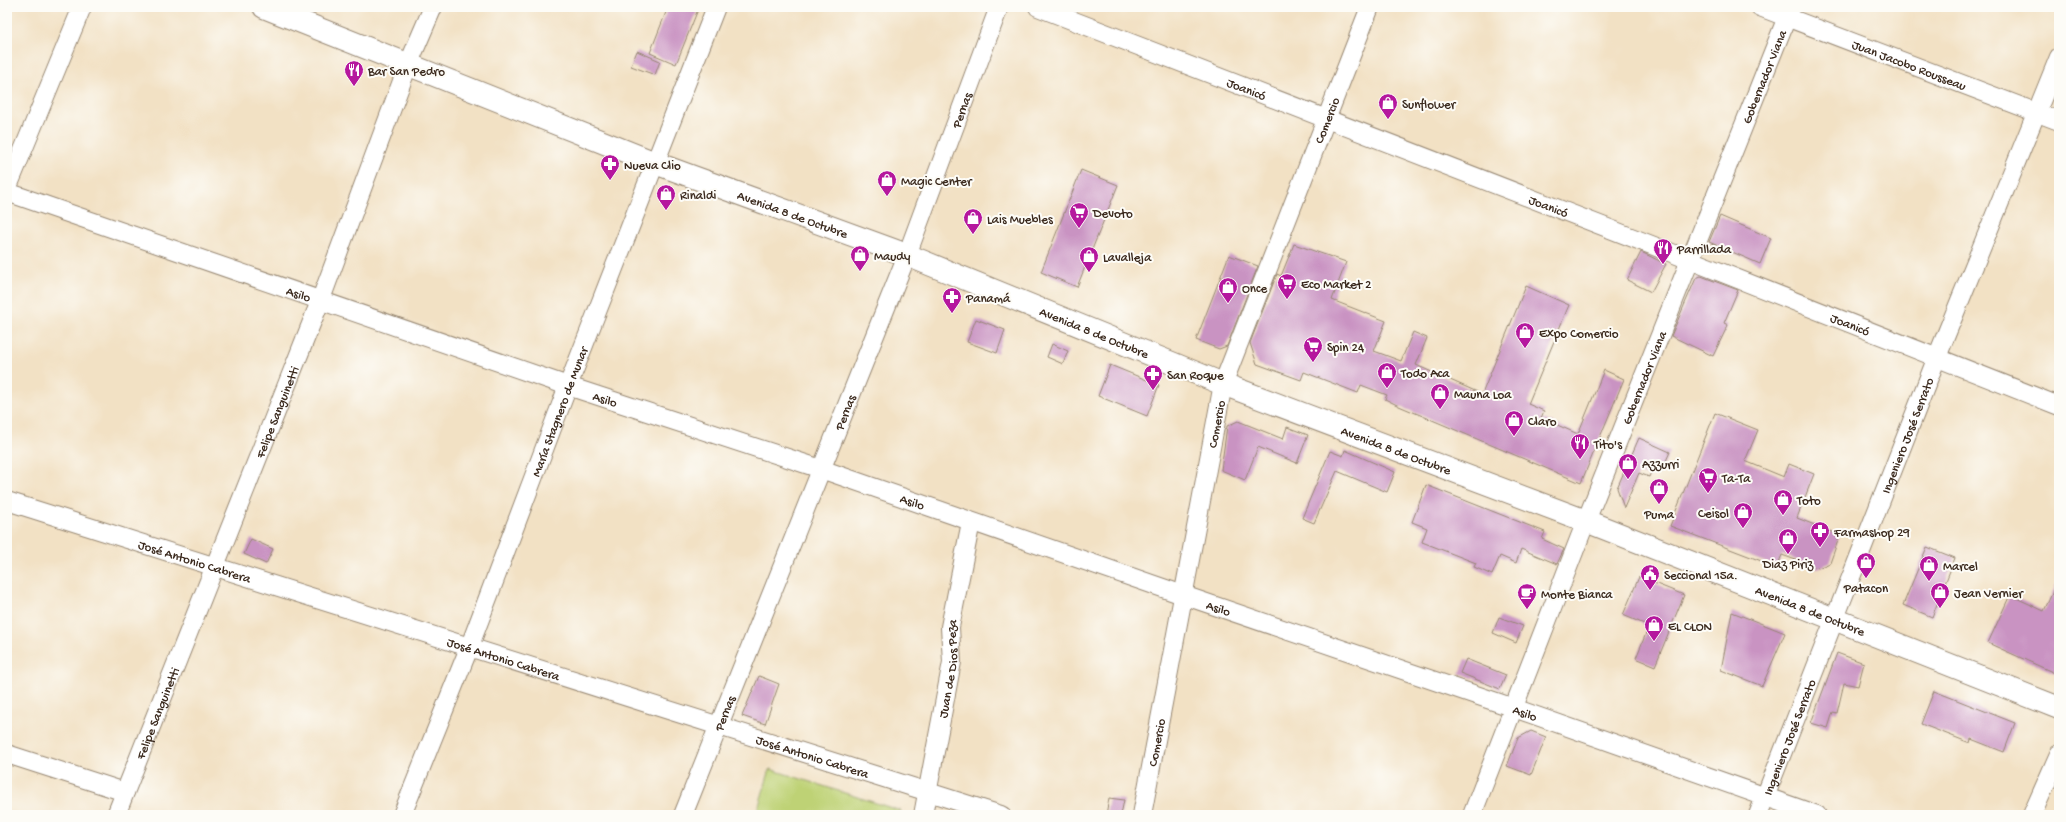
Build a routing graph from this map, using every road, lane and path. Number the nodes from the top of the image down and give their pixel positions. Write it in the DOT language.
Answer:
graph roads {
  1 [pos="82,7"];
  2 [pos="264,7"];
  3 [pos="433,7"];
  4 [pos="716,7"];
  5 [pos="999,7"];
  6 [pos="1038,7"];
  7 [pos="1370,7"];
  8 [pos="1760,7"];
  9 [pos="1789,12"];
  10 [pos="2059,57"];
  11 [pos="408,65"];
  12 [pos="2037,112"];
  13 [pos="1326,120"];
  14 [pos="2059,121"];
  15 [pos="655,163"];
  16 [pos="7,190"];
  17 [pos="907,255"];
  18 [pos="1690,260"];
  19 [pos="321,299"];
  20 [pos="1937,357"];
  21 [pos="1222,384"];
  22 [pos="568,386"];
  23 [pos="2059,406"];
  24 [pos="821,469"];
  25 [pos="7,501"];
  26 [pos="1586,521"];
  27 [pos="971,522"];
  28 [pos="215,567"];
  29 [pos="1183,595"];
  30 [pos="1834,619"];
  31 [pos="469,648"];
  32 [pos="1514,708"];
  33 [pos="2059,708"];
  34 [pos="719,725"];
  35 [pos="7,754"];
  36 [pos="2059,754"];
  37 [pos="927,791"];
  38 [pos="125,792"];
  39 [pos="1765,796"];
  40 [pos="116,815"];
  41 [pos="402,815"];
  42 [pos="684,815"];
  43 [pos="923,815"];
  44 [pos="1001,815"];
  45 [pos="1142,815"];
  46 [pos="1472,815"];
  47 [pos="1758,815"];
  48 [pos="1817,815"];
  49 [pos="2032,815"];
  1 -- 16 [label="street"];
  2 -- 11 [label="main road, Avenida 8 de Octubre"];
  3 -- 11 [label="street, Felipe Sanguinetti"];
  4 -- 15 [label="street, María Stagnero de Munar"];
  5 -- 17 [label="street, Pernas"];
  6 -- 13 [label="street, Joanicó"];
  7 -- 13 [label="street, Comercio"];
  8 -- 9 [label="street, Juan Jacobo Rousseau"];
  9 -- 12 [label="street, Juan Jacobo Rousseau"];
  9 -- 18 [label="street, Gobernador Viana"];
  10 -- 12 [label="street, Ingeniero José Serrato"];
  11 -- 15 [label="main road, Avenida 8 de Octubre"];
  11 -- 19 [label="street, Felipe Sanguinetti"];
  12 -- 14 [label="street, Juan Jacobo Rousseau"];
  12 -- 20 [label="street, Ingeniero José Serrato"];
  13 -- 18 [label="street, Joanicó"];
  13 -- 21 [label="street, Comercio"];
  15 -- 17 [label="main road, Avenida 8 de Octubre"];
  15 -- 22 [label="street, María Stagnero de Munar"];
  16 -- 19 [label="street, Asilo"];
  17 -- 21 [label="main road, Avenida 8 de Octubre"];
  17 -- 24 [label="street, Pernas"];
  18 -- 20 [label="street, Joanicó"];
  18 -- 26 [label="street, Gobernador Viana"];
  19 -- 22 [label="street, Asilo"];
  19 -- 28 [label="street, Felipe Sanguinetti"];
  20 -- 23 [label="street, Joanicó"];
  20 -- 30 [label="street, Ingeniero José Serrato"];
  21 -- 26 [label="main road, Avenida 8 de Octubre"];
  21 -- 29 [label="street, Comercio"];
  22 -- 24 [label="street, Asilo"];
  22 -- 31 [label="street, María Stagnero de Munar"];
  24 -- 27 [label="street, Asilo"];
  24 -- 34 [label="street, Pernas"];
  25 -- 28 [label="street, José Antonio Cabrera"];
  26 -- 30 [label="main road, Avenida 8 de Octubre"];
  26 -- 32 [label="street, Gobernador Viana"];
  27 -- 29 [label="street, Asilo"];
  27 -- 37 [label="street, Juan de Dios Peza"];
  28 -- 31 [label="street, José Antonio Cabrera"];
  28 -- 38 [label="street, Felipe Sanguinetti"];
  29 -- 32 [label="street, Asilo"];
  29 -- 45 [label="street, Comercio"];
  30 -- 33 [label="main road, Avenida 8 de Octubre"];
  30 -- 39 [label="street, Ingeniero José Serrato"];
  31 -- 34 [label="street, José Antonio Cabrera"];
  31 -- 41 [label="street, María Stagnero de Munar"];
  32 -- 39 [label="street, Asilo"];
  32 -- 46 [label="street, Gobernador Viana"];
  34 -- 37 [label="street, José Antonio Cabrera"];
  34 -- 42 [label="street, Pernas"];
  35 -- 38 [label="street"];
  36 -- 49 [label="street"];
  37 -- 43 [label="street, Juan de Dios Peza"];
  37 -- 44 [label="street, José Antonio Cabrera"];
  38 -- 40 [label="street, Felipe Sanguinetti"];
  39 -- 47 [label="street, Ingeniero José Serrato"];
  39 -- 48 [label="street, Asilo"];
}
